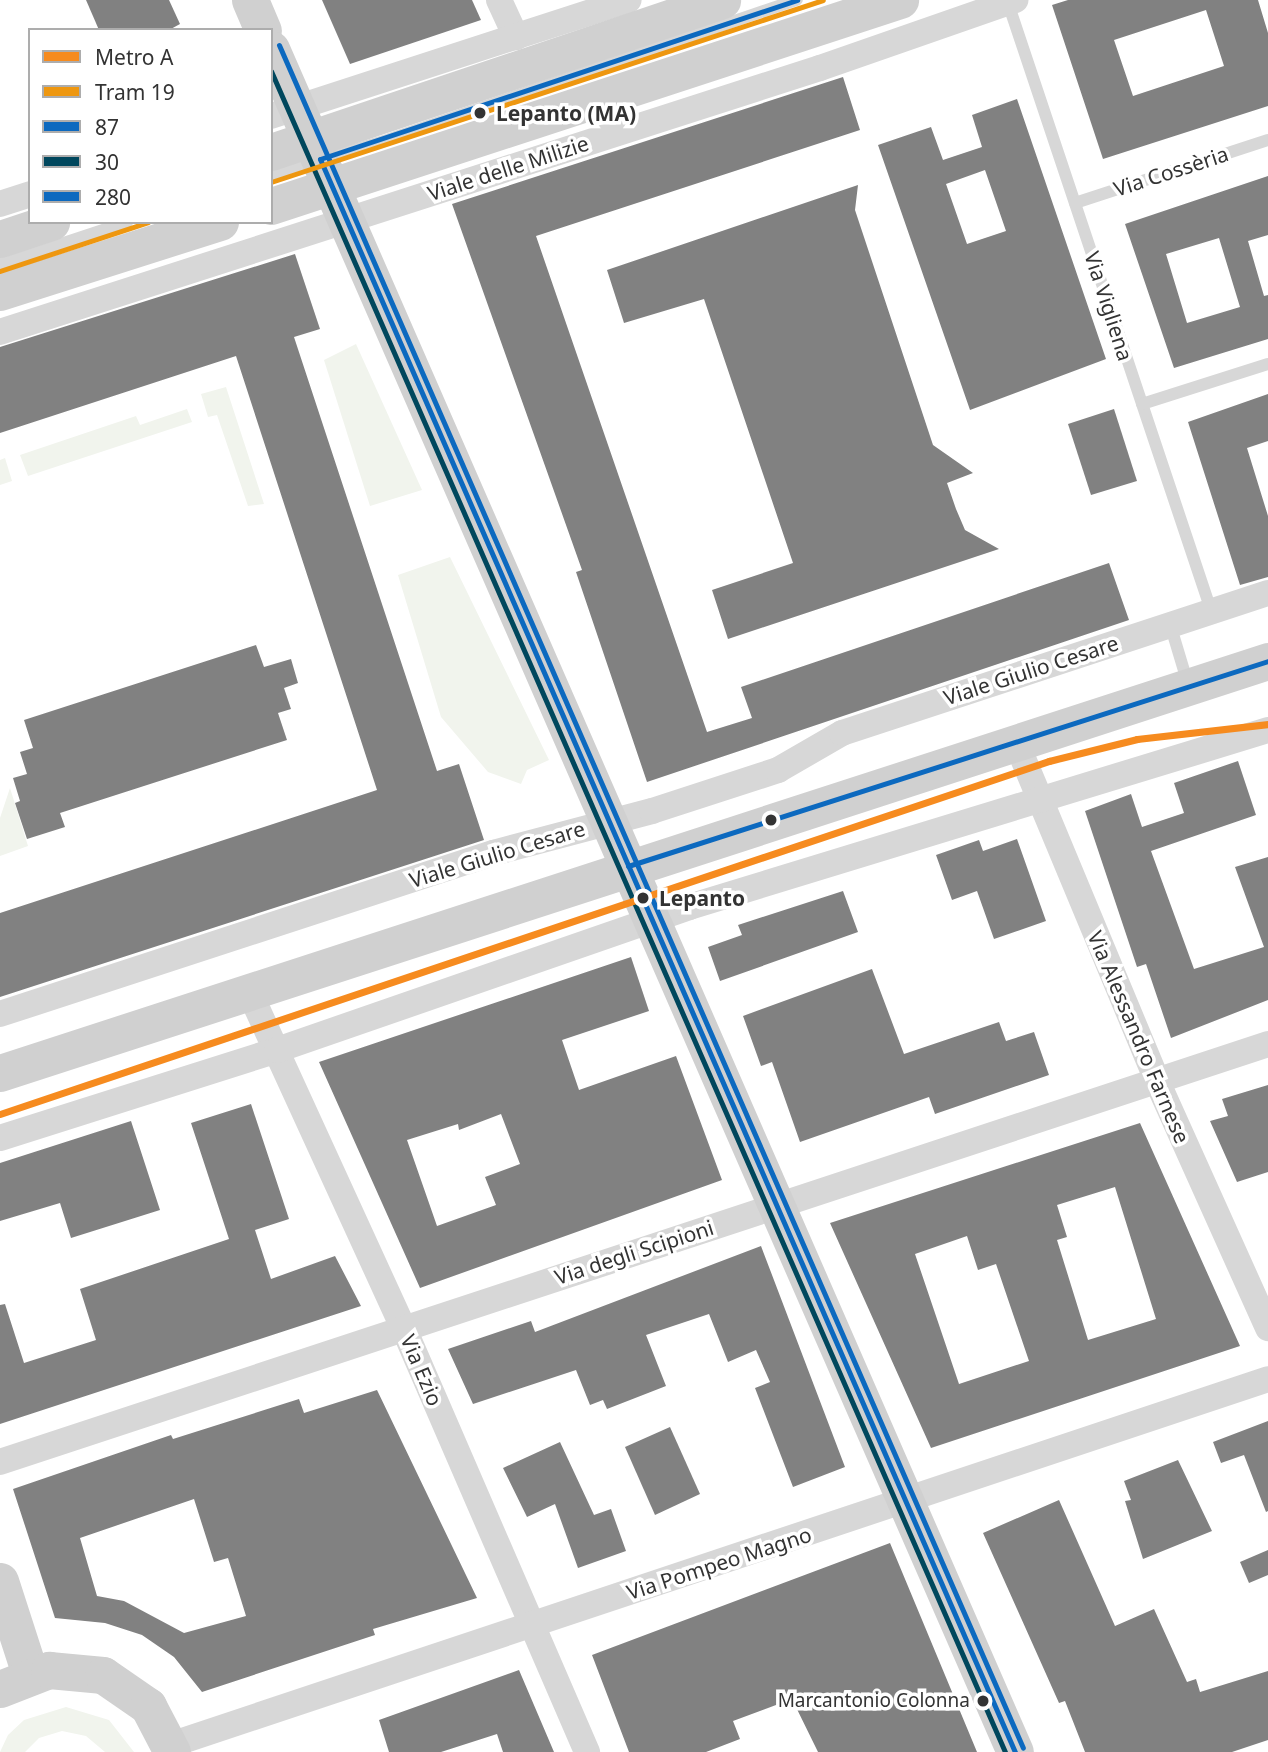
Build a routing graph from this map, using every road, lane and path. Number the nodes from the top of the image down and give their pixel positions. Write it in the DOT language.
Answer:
graph roads {
  1 [pos="250,0"];
  2 [pos="499,0"];
  3 [pos="629,0"];
  4 [pos="722,0"];
  5 [pos="797,0"];
  6 [pos="900,0"];
  7 [pos="1010,1"];
  8 [pos="262,28"];
  9 [pos="516,37"];
  10 [pos="273,54"];
  11 [pos="1268,140"];
  12 [pos="306,142"];
  13 [pos="273,151"];
  14 [pos="273,172"];
  15 [pos="28,195"];
  16 [pos="273,202"];
  17 [pos="1075,203"];
  18 [pos="0,204"];
  19 [pos="346,220"];
  20 [pos="45,224"];
  21 [pos="121,224"];
  22 [pos="214,224"];
  23 [pos="0,239"];
  24 [pos="0,264"];
  25 [pos="0,292"];
  26 [pos="0,332"];
  27 [pos="1268,364"];
  28 [pos="1142,404"];
  29 [pos="1268,593"];
  30 [pos="1211,610"];
  31 [pos="1170,624"];
  32 [pos="1268,661"];
  33 [pos="1189,687"];
  34 [pos="1268,730"];
  35 [pos="1017,744"];
  36 [pos="1038,803"];
  37 [pos="609,820"];
  38 [pos="628,866"];
  39 [pos="650,919"];
  40 [pos="249,992"];
  41 [pos="0,1014"];
  42 [pos="1268,1044"];
  43 [pos="277,1050"];
  44 [pos="0,1073"];
  45 [pos="1157,1082"];
  46 [pos="0,1138"];
  47 [pos="778,1205"];
  48 [pos="1268,1328"];
  49 [pos="404,1329"];
  50 [pos="1268,1379"];
  51 [pos="0,1462"];
  52 [pos="906,1501"];
  53 [pos="0,1581"];
  54 [pos="532,1626"];
  55 [pos="15,1681"];
  56 [pos="171,1748"];
  57 [pos="587,1752"];
  58 [pos="1015,1752"];
  1 -- 8 [label="street"];
  2 -- 9 [label="street"];
  3 -- 9 [label="street, Viale delle Milizie"];
  4 -- 12 [label="street, Viale delle Milizie"];
  5 -- 12 [label="lane, Viale delle Milizie"];
  6 -- 12 [label="street, Viale delle Milizie"];
  7 -- 17 [label="lane, Via Vigliena"];
  7 -- 19 [label="street, Viale delle Milizie"];
  9 -- 12 [label="street, Viale delle Milizie"];
  10 -- 12 [label="street"];
  11 -- 17 [label="lane, Via Cossèria"];
  12 -- 13 [label="street, Viale delle Milizie"];
  12 -- 14 [label="lane, Viale delle Milizie"];
  12 -- 16 [label="street, Viale delle Milizie"];
  12 -- 19 [label="street"];
  15 -- 18 [label="street"];
  17 -- 28 [label="lane, Via Vigliena"];
  19 -- 26 [label="street, Viale delle Milizie"];
  19 -- 37 [label="street"];
  20 -- 23 [label="street"];
  21 -- 24 [label="lane"];
  22 -- 25 [label="street"];
  27 -- 28 [label="lane"];
  28 -- 30 [label="lane, Via Vigliena"];
  29 -- 30 [label="street, Viale Giulio Cesare"];
  30 -- 31 [label="street, Viale Giulio Cesare"];
  31 -- 33 [label="lane"];
  31 -- 37 [label="street, Viale Giulio Cesare"];
  32 -- 33 [label="street"];
  33 -- 35 [label="street"];
  34 -- 36 [label="street"];
  35 -- 36 [label="street, Via Alessandro Farnese"];
  35 -- 38 [label="street"];
  36 -- 39 [label="street"];
  36 -- 45 [label="street, Via Alessandro Farnese"];
  37 -- 38 [label="street"];
  37 -- 41 [label="street, Viale Giulio Cesare"];
  38 -- 39 [label="street"];
  38 -- 40 [label="street"];
  39 -- 43 [label="street"];
  39 -- 47 [label="street"];
  40 -- 43 [label="street, Via Ezio"];
  40 -- 44 [label="street"];
  42 -- 45 [label="street, Via degli Scipioni"];
  43 -- 46 [label="street"];
  43 -- 49 [label="street, Via Ezio"];
  45 -- 47 [label="street, Via degli Scipioni"];
  45 -- 48 [label="street, Via Alessandro Farnese"];
  47 -- 49 [label="street, Via degli Scipioni"];
  47 -- 52 [label="street"];
  49 -- 51 [label="street, Via degli Scipioni"];
  49 -- 54 [label="street, Via Ezio"];
  50 -- 52 [label="street, Via Pompeo Magno"];
  52 -- 54 [label="street, Via Pompeo Magno"];
  52 -- 58 [label="street"];
  53 -- 55 [label="street"];
  54 -- 56 [label="street, Via Pompeo Magno"];
  54 -- 57 [label="street, Via Ezio"];
  55 -- 56 [label="street"];
}
